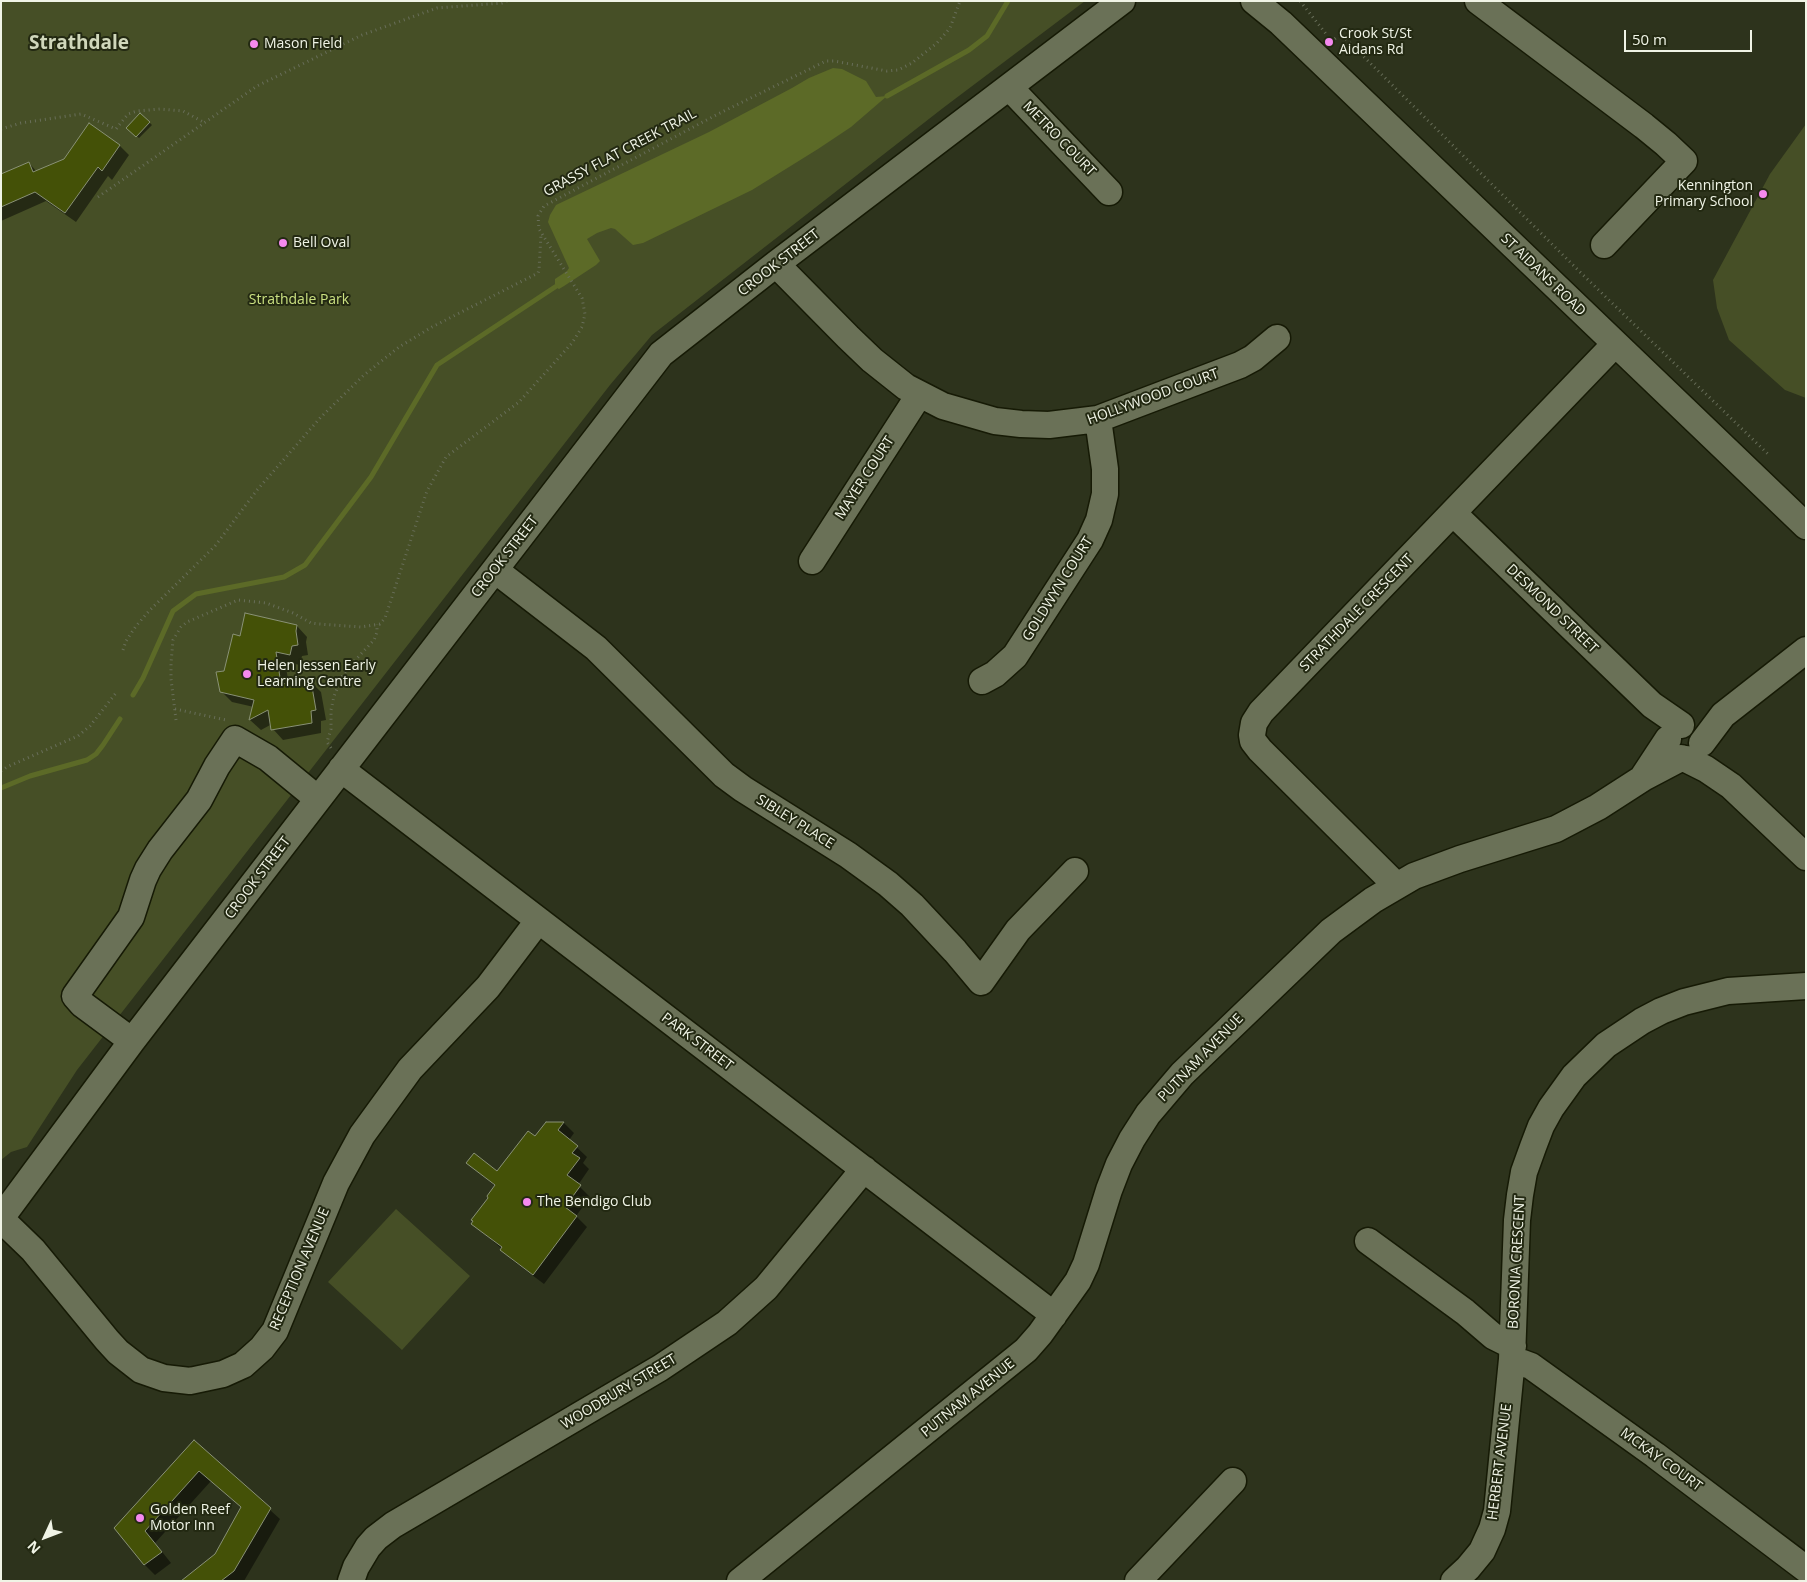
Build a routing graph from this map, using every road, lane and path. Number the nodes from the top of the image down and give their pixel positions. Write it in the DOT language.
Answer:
graph roads {
  1 [pos="507,1"];
  2 [pos="960,1"];
  3 [pos="1254,1"];
  4 [pos="1266,1"];
  5 [pos="1300,1"];
  6 [pos="1478,1"];
  7 [pos="1119,2"];
  8 [pos="1281,23"];
  9 [pos="1008,87"];
  10 [pos="206,123"];
  11 [pos="1,129"];
  12 [pos="1109,192"];
  13 [pos="98,197"];
  14 [pos="542,235"];
  15 [pos="1604,245"];
  16 [pos="776,264"];
  17 [pos="1277,338"];
  18 [pos="1615,344"];
  19 [pos="919,395"];
  20 [pos="1098,419"];
  21 [pos="1770,456"];
  22 [pos="1453,513"];
  23 [pos="1806,526"];
  24 [pos="812,561"];
  25 [pos="495,570"];
  26 [pos="377,624"];
  27 [pos="123,650"];
  28 [pos="1806,650"];
  29 [pos="982,681"];
  30 [pos="116,693"];
  31 [pos="176,720"];
  32 [pos="1685,742"];
  33 [pos="344,765"];
  34 [pos="1,771"];
  35 [pos="318,799"];
  36 [pos="1806,857"];
  37 [pos="1075,872"];
  38 [pos="1396,885"];
  39 [pos="538,921"];
  40 [pos="1806,986"];
  41 [pos="132,1041"];
  42 [pos="864,1169"];
  43 [pos="1,1218"];
  44 [pos="1368,1241"];
  45 [pos="1054,1315"];
  46 [pos="1512,1353"];
  47 [pos="1233,1481"];
  48 [pos="1806,1569"];
  49 [pos="351,1581"];
  50 [pos="740,1581"];
  51 [pos="1138,1581"];
  52 [pos="1454,1581"];
  1 -- 10 [label="path"];
  2 -- 14 [label="path, GRASSY FLAT CREEK TRAIL"];
  3 -- 8 [label="street, ST AIDANS ROAD"];
  4 -- 8 [label="street, ST AIDANS ROAD"];
  5 -- 21 [label="path"];
  6 -- 15 [label="street"];
  7 -- 9 [label="street, CROOK STREET"];
  8 -- 18 [label="street, ST AIDANS ROAD"];
  9 -- 12 [label="street, METRO COURT"];
  9 -- 16 [label="street, CROOK STREET"];
  10 -- 11 [label="path"];
  10 -- 13 [label="path"];
  14 -- 26 [label="path, GRASSY FLAT CREEK TRAIL"];
  14 -- 27 [label="path"];
  16 -- 19 [label="street, HOLLYWOOD COURT"];
  16 -- 25 [label="street, CROOK STREET"];
  17 -- 20 [label="street, HOLLYWOOD COURT"];
  18 -- 22 [label="street, STRATHDALE CRESCENT"];
  18 -- 23 [label="street, ST AIDANS ROAD"];
  19 -- 20 [label="street, HOLLYWOOD COURT"];
  19 -- 24 [label="street, MAYER COURT"];
  20 -- 29 [label="street, GOLDWYN COURT"];
  22 -- 32 [label="street, DESMOND STREET"];
  22 -- 38 [label="street, STRATHDALE CRESCENT"];
  25 -- 33 [label="street, CROOK STREET"];
  25 -- 37 [label="street, SIBLEY PLACE"];
  26 -- 31 [label="path"];
  26 -- 33 [label="path, GRASSY FLAT CREEK TRAIL"];
  28 -- 32 [label="street, PUTNAM AVENUE"];
  30 -- 34 [label="path"];
  32 -- 36 [label="street"];
  32 -- 38 [label="street, PUTNAM AVENUE"];
  33 -- 35 [label="street, CROOK STREET"];
  33 -- 39 [label="street, PARK STREET"];
  35 -- 41 [label="street, CROOK STREET"];
  35 -- 41 [label="street"];
  38 -- 45 [label="street, PUTNAM AVENUE"];
  39 -- 42 [label="street, PARK STREET"];
  39 -- 43 [label="street, RECEPTION AVENUE"];
  40 -- 46 [label="street, BORONIA CRESCENT"];
  41 -- 43 [label="street, CROOK STREET"];
  42 -- 45 [label="street, PARK STREET"];
  42 -- 49 [label="street, WOODBURY STREET"];
  44 -- 46 [label="street, MCKAY COURT"];
  45 -- 50 [label="street, PUTNAM AVENUE"];
  46 -- 48 [label="street, MCKAY COURT"];
  46 -- 52 [label="street, HERBERT AVENUE"];
  47 -- 51 [label="street"];
}
